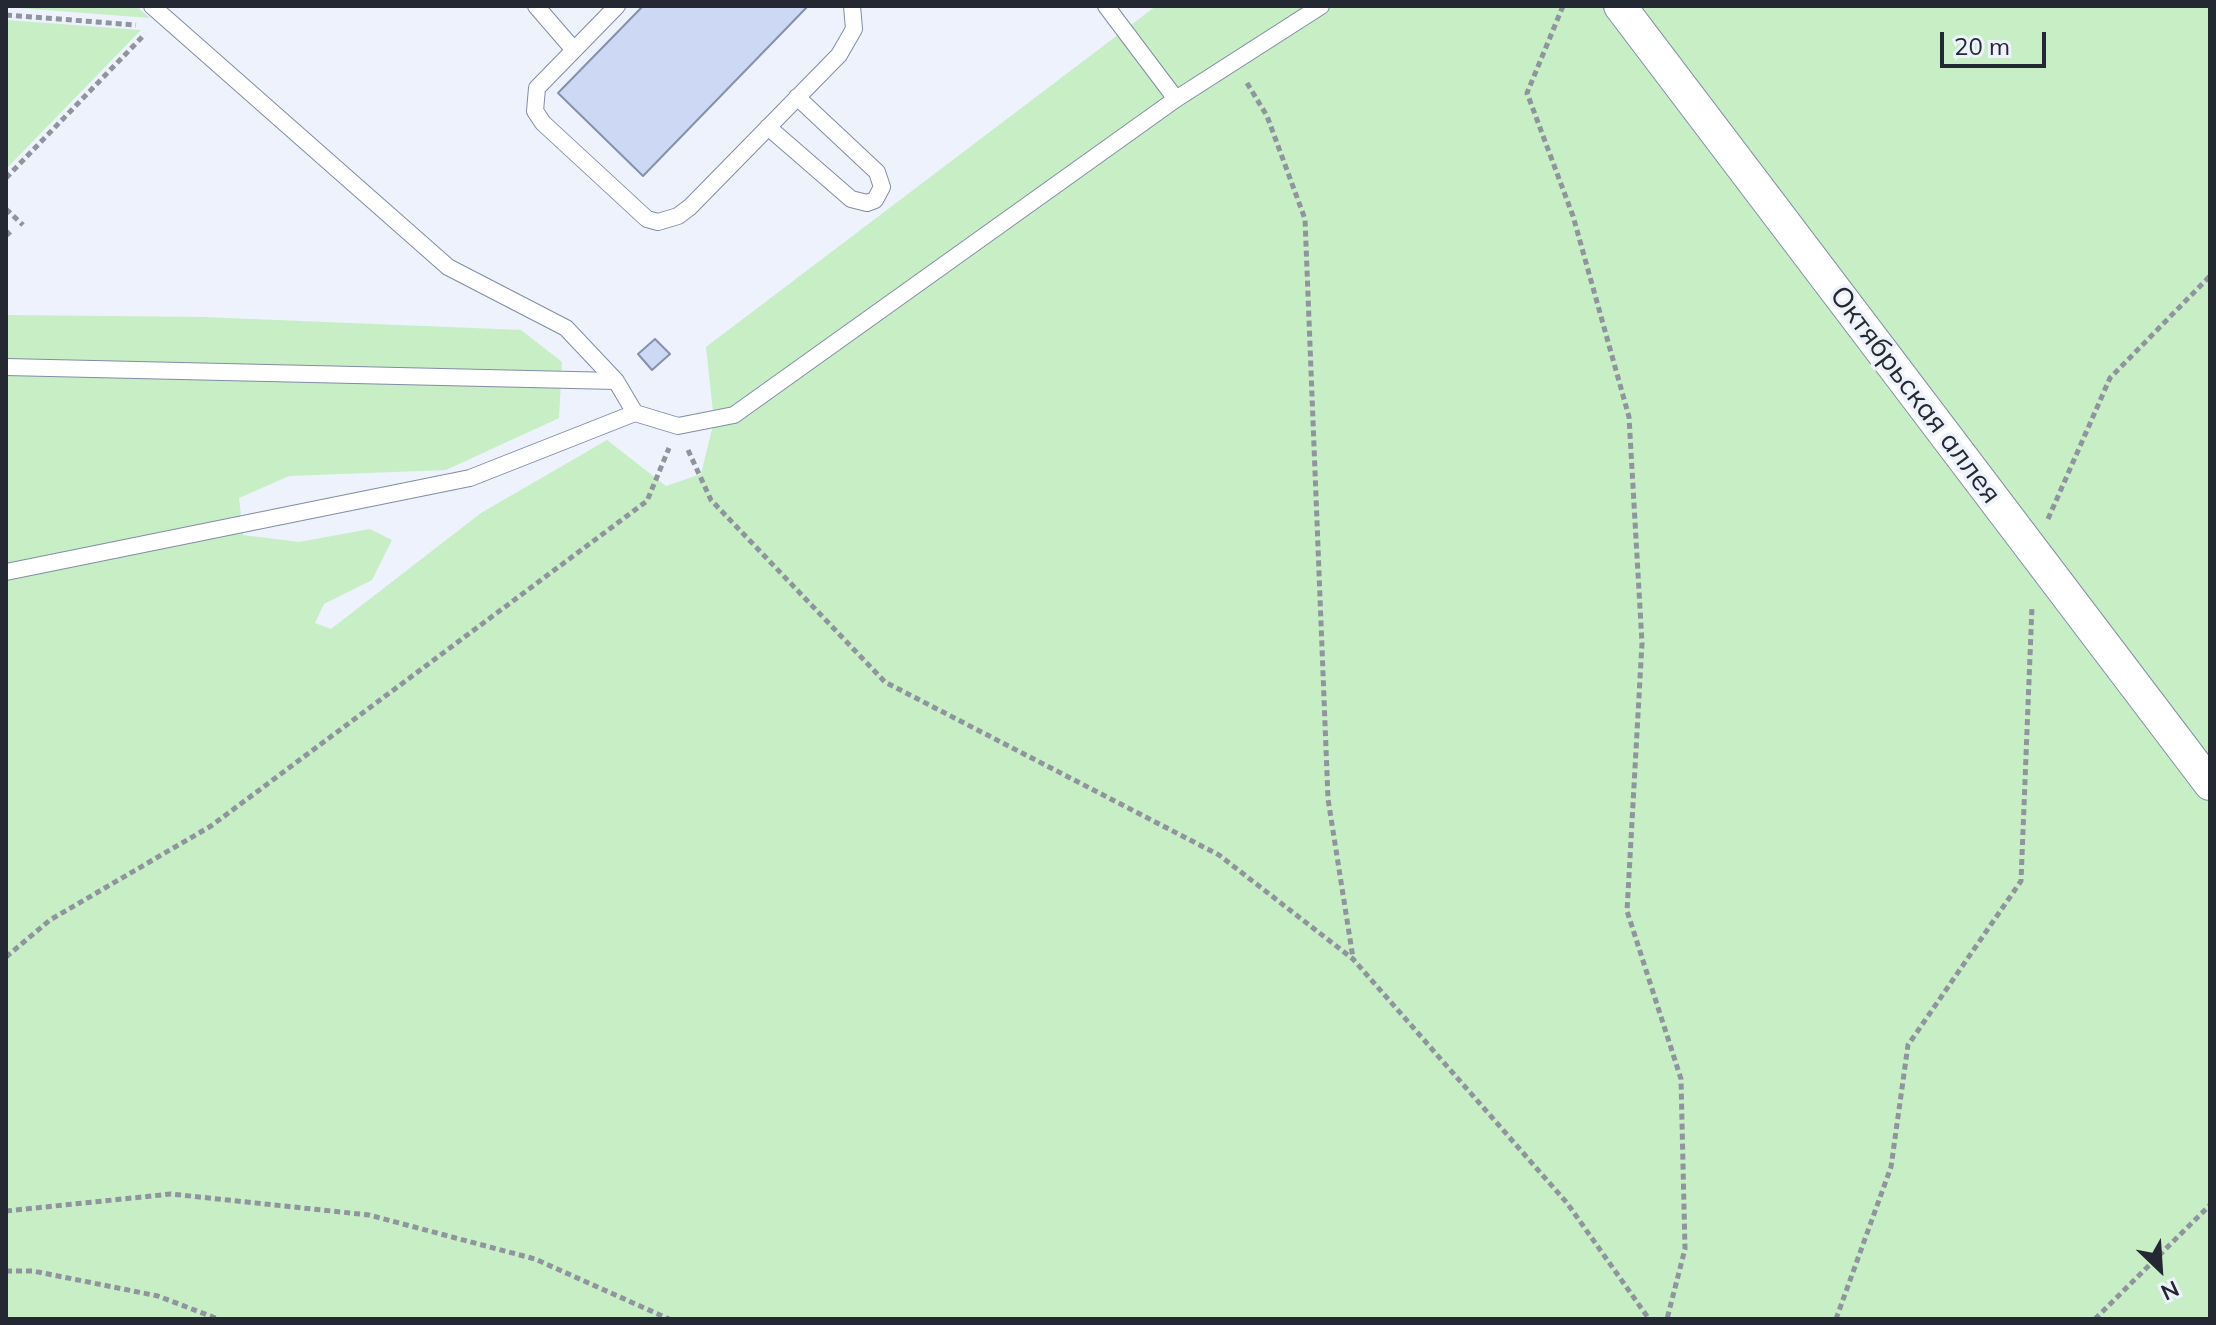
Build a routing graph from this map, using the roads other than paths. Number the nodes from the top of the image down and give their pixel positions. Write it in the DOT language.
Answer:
graph roads {
  1 [pos="152,6"];
  2 [pos="536,6"];
  3 [pos="617,6"];
  4 [pos="852,6"];
  5 [pos="1106,6"];
  6 [pos="1321,6"];
  7 [pos="1620,6"];
  8 [pos="574,50"];
  9 [pos="797,97"];
  10 [pos="1176,99"];
  11 [pos="768,127"];
  12 [pos="6,367"];
  13 [pos="616,381"];
  14 [pos="635,413"];
  15 [pos="6,572"];
  16 [pos="2210,784"];
  1 -- 13 [label="lane"];
  2 -- 8 [label="lane"];
  3 -- 8 [label="lane"];
  4 -- 9 [label="lane"];
  5 -- 10 [label="lane"];
  6 -- 10 [label="lane"];
  7 -- 16 [label="street, Октябрьская аллея"];
  8 -- 11 [label="lane"];
  9 -- 11 [label="lane"];
  9 -- 11 [label="lane"];
  10 -- 14 [label="lane"];
  12 -- 13 [label="lane"];
  13 -- 14 [label="lane"];
  14 -- 15 [label="lane"];
}
